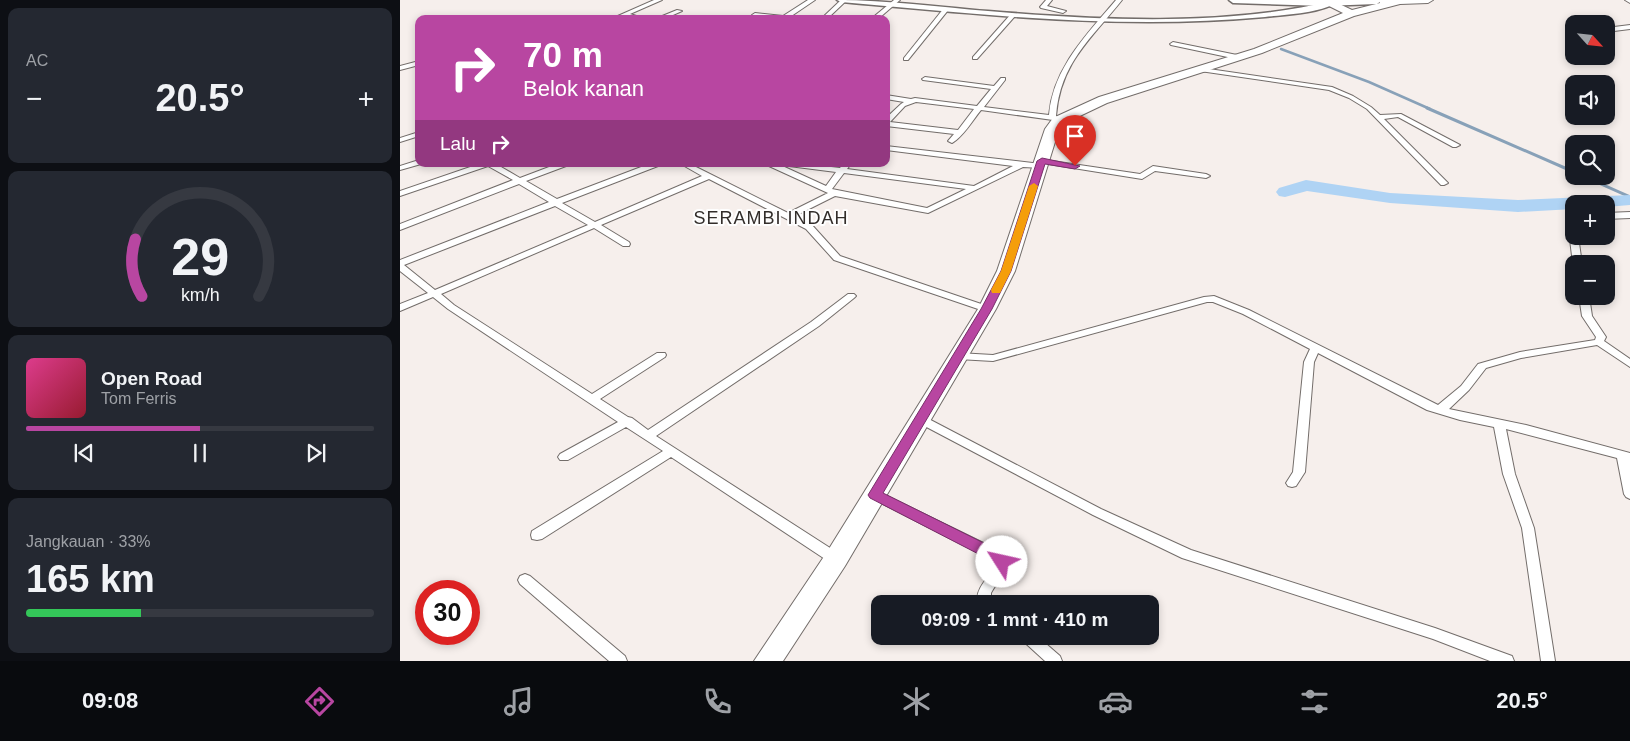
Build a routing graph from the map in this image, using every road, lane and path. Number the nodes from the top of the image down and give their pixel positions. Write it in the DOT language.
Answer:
graph roads {
  1 [pos="659,0"];
  2 [pos="812,0"];
  3 [pos="843,0"];
  4 [pos="1049,0"];
  5 [pos="1119,0"];
  6 [pos="1233,0"];
  7 [pos="1428,0"];
  8 [pos="1332,1"];
  9 [pos="1377,1"];
  10 [pos="1394,1"];
  11 [pos="894,2"];
  12 [pos="946,9"];
  13 [pos="679,11"];
  14 [pos="1063,11"];
  15 [pos="1350,14"];
  16 [pos="626,15"];
  17 [pos="668,15"];
  18 [pos="789,15"];
  19 [pos="828,15"];
  20 [pos="879,15"];
  21 [pos="1013,15"];
  22 [pos="1101,21"];
  23 [pos="1630,27"];
  24 [pos="1615,29"];
  25 [pos="1172,44"];
  26 [pos="975,58"];
  27 [pos="1237,58"];
  28 [pos="906,59"];
  29 [pos="415,64"];
  30 [pos="400,68"];
  31 [pos="1202,70"];
  32 [pos="925,79"];
  33 [pos="1003,79"];
  34 [pos="996,88"];
  35 [pos="890,98"];
  36 [pos="910,101"];
  37 [pos="979,108"];
  38 [pos="1379,118"];
  39 [pos="890,119"];
  40 [pos="1055,119"];
  41 [pos="890,123"];
  42 [pos="960,132"];
  43 [pos="415,135"];
  44 [pos="400,140"];
  45 [pos="952,141"];
  46 [pos="1456,145"];
  47 [pos="890,149"];
  48 [pos="415,163"];
  49 [pos="1041,163"];
  50 [pos="1022,166"];
  51 [pos="477,167"];
  52 [pos="496,167"];
  53 [pos="555,167"];
  54 [pos="647,167"];
  55 [pos="691,167"];
  56 [pos="778,167"];
  57 [pos="815,167"];
  58 [pos="844,167"];
  59 [pos="400,168"];
  60 [pos="841,170"];
  61 [pos="709,176"];
  62 [pos="1206,176"];
  63 [pos="518,181"];
  64 [pos="1444,183"];
  65 [pos="976,188"];
  66 [pos="831,192"];
  67 [pos="400,194"];
  68 [pos="553,202"];
  69 [pos="1630,215"];
  70 [pos="789,216"];
  71 [pos="1615,216"];
  72 [pos="592,225"];
  73 [pos="400,226"];
  74 [pos="626,244"];
  75 [pos="400,265"];
  76 [pos="434,293"];
  77 [pos="851,296"];
  78 [pos="1585,305"];
  79 [pos="400,308"];
  80 [pos="987,309"];
  81 [pos="1599,342"];
  82 [pos="1315,348"];
  83 [pos="662,355"];
  84 [pos="958,356"];
  85 [pos="1630,364"];
  86 [pos="592,399"];
  87 [pos="1440,410"];
  88 [pos="921,419"];
  89 [pos="628,421"];
  90 [pos="1499,423"];
  91 [pos="647,436"];
  92 [pos="672,451"];
  93 [pos="564,457"];
  94 [pos="1626,457"];
  95 [pos="1292,484"];
  96 [pos="1630,494"];
  97 [pos="875,495"];
  98 [pos="537,535"];
  99 [pos="836,559"];
  100 [pos="524,580"];
  101 [pos="984,595"];
  102 [pos="1036,645"];
  103 [pos="620,661"];
  104 [pos="768,661"];
  105 [pos="1055,661"];
  106 [pos="1507,661"];
  107 [pos="1548,661"];
  1 -- 16 [label="street"];
  2 -- 18 [label="street"];
  3 -- 11 [label="main road"];
  3 -- 19 [label="street"];
  4 -- 14 [label="street"];
  5 -- 22 [label="street"];
  6 -- 8 [label="main road"];
  7 -- 10 [label="highway"];
  8 -- 9 [label="main road"];
  8 -- 15 [label="highway"];
  8 -- 22 [label="main road"];
  9 -- 10 [label="highway"];
  10 -- 15 [label="highway"];
  11 -- 12 [label="main road"];
  11 -- 20 [label="street"];
  12 -- 21 [label="main road"];
  12 -- 28 [label="street"];
  13 -- 17 [label="street"];
  15 -- 27 [label="highway"];
  21 -- 22 [label="main road"];
  21 -- 26 [label="street"];
  22 -- 40 [label="street"];
  23 -- 24 [label="street"];
  25 -- 27 [label="street"];
  27 -- 31 [label="highway"];
  29 -- 30 [label="street"];
  31 -- 38 [label="street"];
  31 -- 40 [label="highway"];
  32 -- 34 [label="street"];
  33 -- 34 [label="street"];
  34 -- 37 [label="street"];
  35 -- 36 [label="street"];
  36 -- 37 [label="street"];
  36 -- 39 [label="street"];
  37 -- 40 [label="street"];
  37 -- 42 [label="street"];
  38 -- 46 [label="street"];
  38 -- 64 [label="street"];
  40 -- 49 [label="highway"];
  41 -- 42 [label="street"];
  42 -- 45 [label="street"];
  43 -- 44 [label="street"];
  47 -- 50 [label="street"];
  48 -- 59 [label="street"];
  49 -- 50 [label="street"];
  49 -- 62 [label="street"];
  49 -- 80 [label="highway"];
  50 -- 65 [label="street"];
  51 -- 67 [label="street"];
  52 -- 63 [label="street"];
  53 -- 63 [label="street"];
  54 -- 68 [label="street"];
  55 -- 61 [label="street"];
  56 -- 66 [label="street"];
  57 -- 60 [label="street"];
  58 -- 60 [label="street"];
  60 -- 65 [label="street"];
  60 -- 66 [label="street"];
  61 -- 70 [label="street"];
  61 -- 72 [label="street"];
  63 -- 68 [label="street"];
  63 -- 73 [label="street"];
  65 -- 66 [label="street"];
  66 -- 70 [label="street"];
  68 -- 72 [label="street"];
  68 -- 75 [label="street"];
  69 -- 71 [label="street"];
  70 -- 80 [label="street"];
  72 -- 74 [label="street"];
  72 -- 76 [label="street"];
  75 -- 76 [label="street"];
  76 -- 79 [label="street"];
  76 -- 86 [label="street"];
  77 -- 91 [label="street"];
  78 -- 81 [label="street"];
  80 -- 84 [label="highway"];
  81 -- 85 [label="street"];
  81 -- 87 [label="street"];
  82 -- 84 [label="street"];
  82 -- 87 [label="street"];
  82 -- 95 [label="street"];
  83 -- 86 [label="street"];
  84 -- 88 [label="highway"];
  86 -- 89 [label="street"];
  87 -- 90 [label="street"];
  88 -- 97 [label="highway"];
  88 -- 106 [label="street"];
  89 -- 91 [label="street"];
  89 -- 93 [label="street"];
  90 -- 94 [label="street"];
  90 -- 107 [label="street"];
  91 -- 92 [label="street"];
  92 -- 98 [label="street"];
  92 -- 99 [label="street"];
  94 -- 96 [label="street"];
  97 -- 99 [label="highway"];
  97 -- 101 [label="street"];
  99 -- 104 [label="highway"];
  100 -- 103 [label="street"];
  102 -- 105 [label="street"];
}
